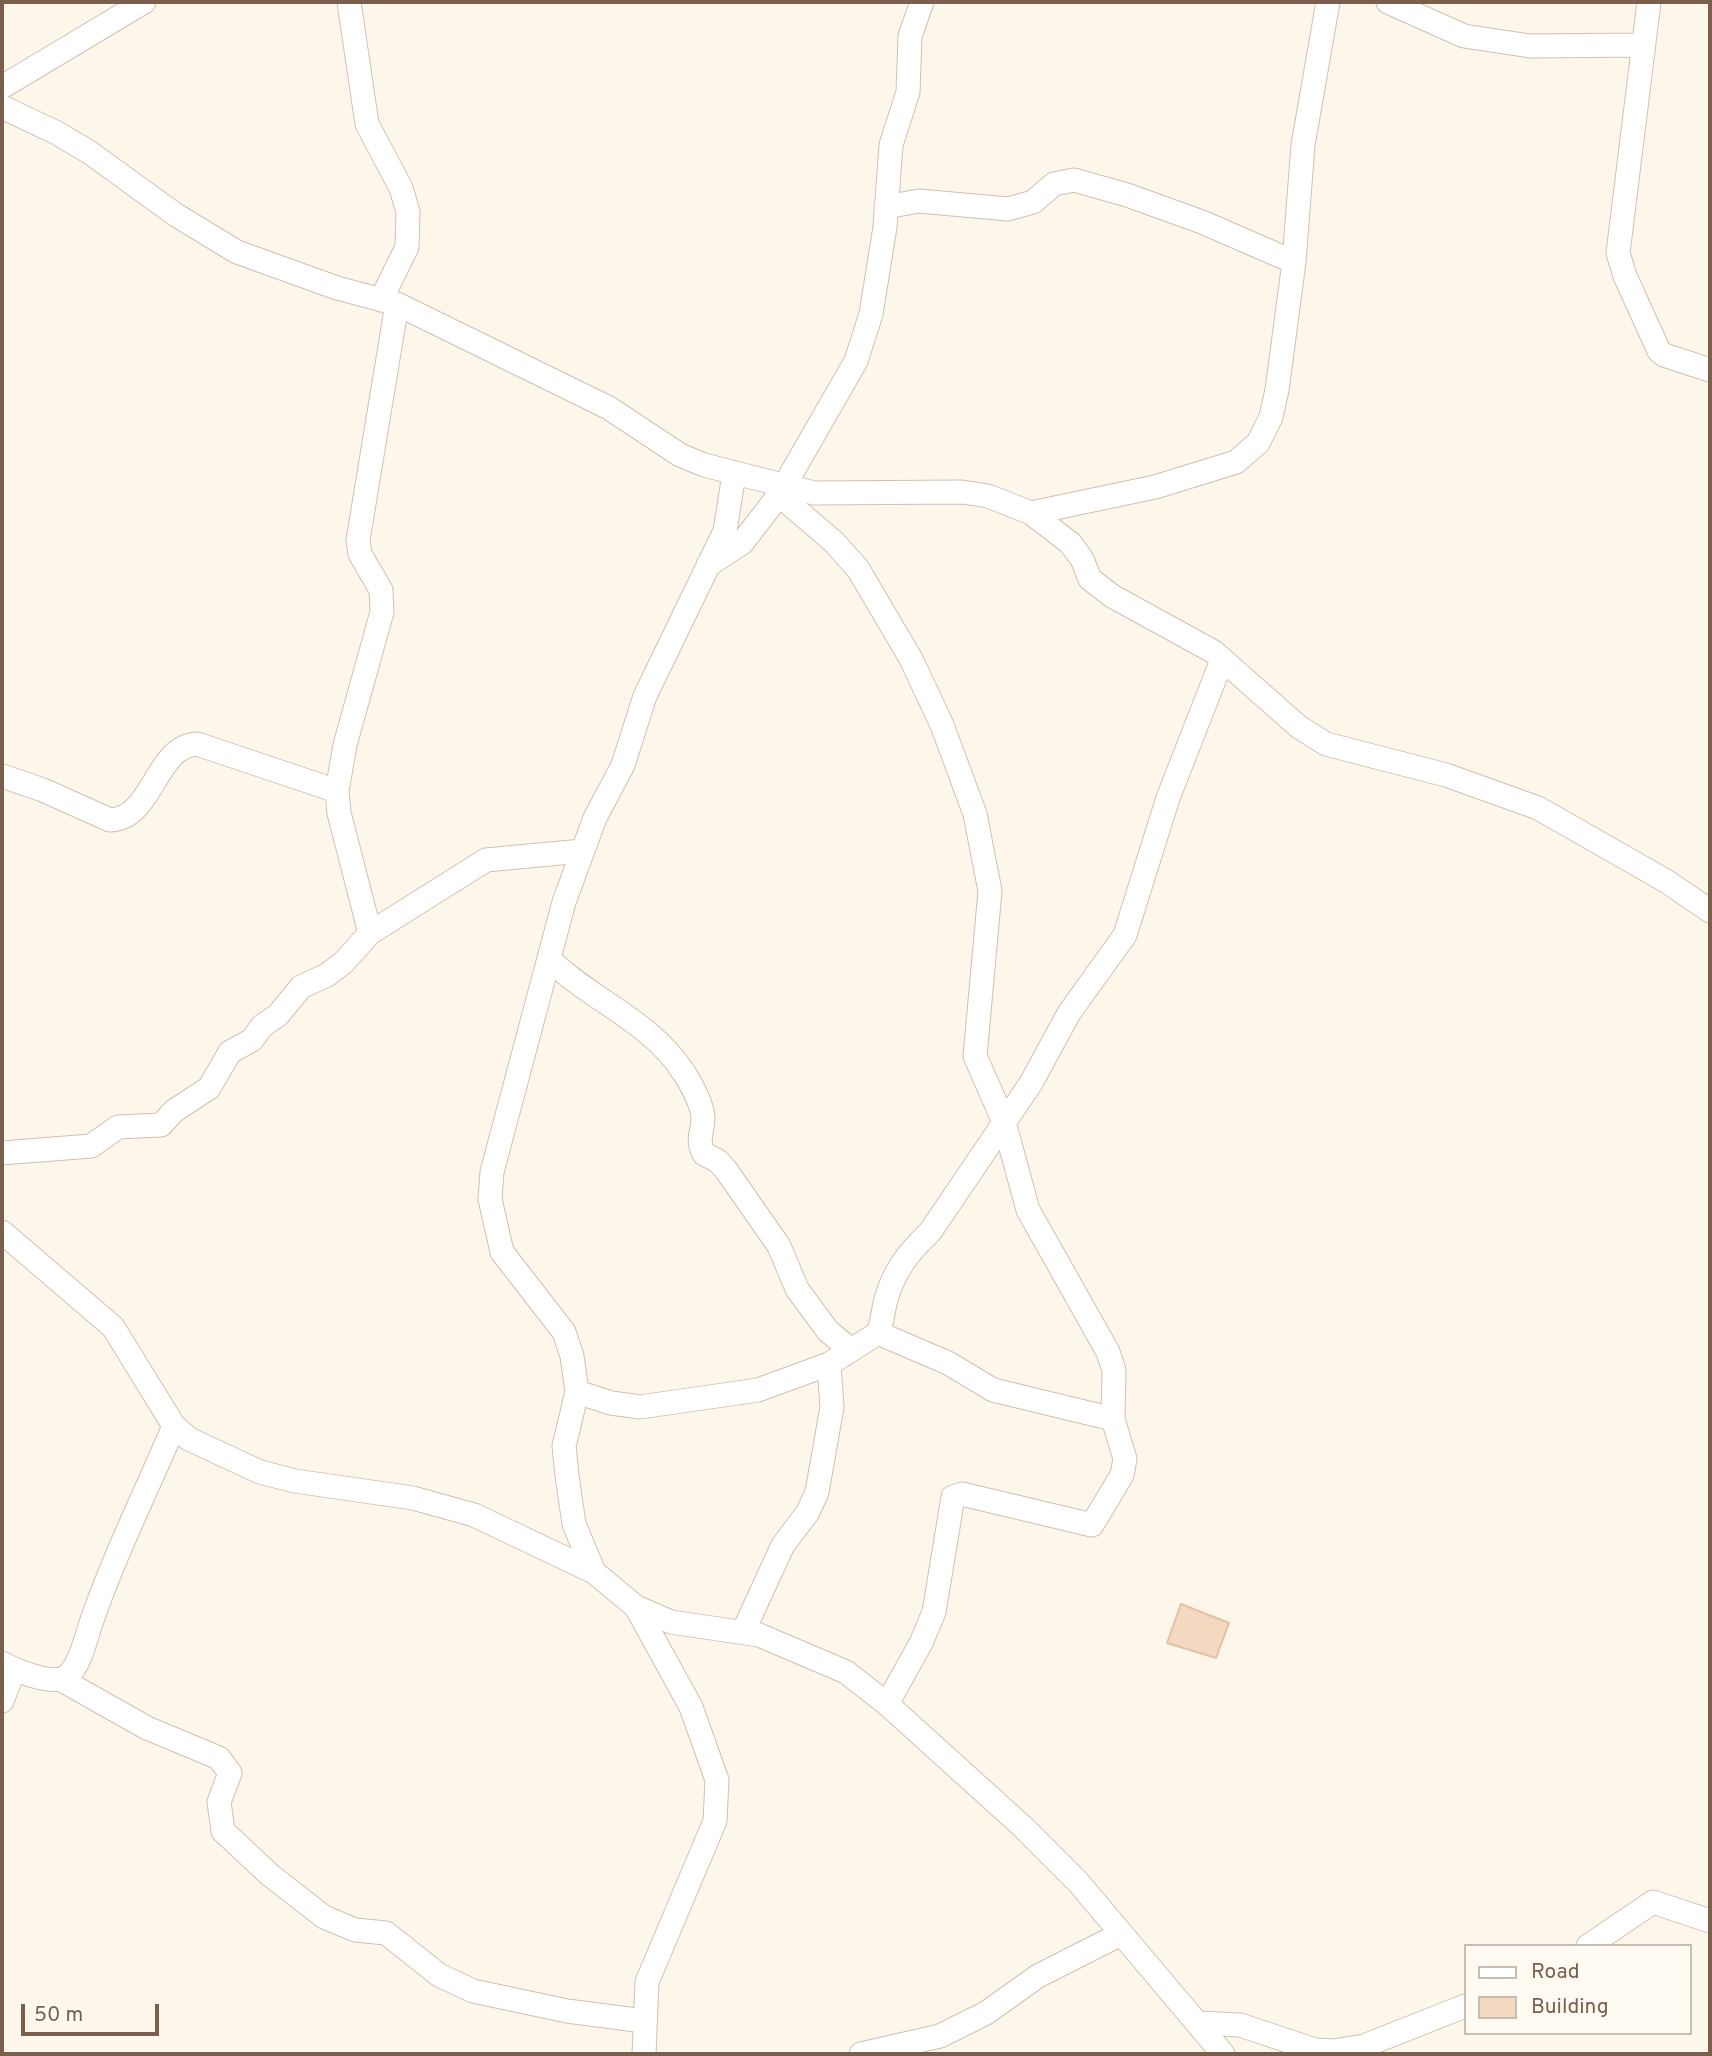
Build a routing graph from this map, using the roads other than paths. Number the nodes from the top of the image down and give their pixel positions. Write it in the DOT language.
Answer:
graph roads {
  1 [pos="144,2"];
  2 [pos="349,2"];
  3 [pos="922,2"];
  4 [pos="1328,2"];
  5 [pos="1388,2"];
  6 [pos="1648,2"];
  7 [pos="1643,45"];
  8 [pos="2,87"];
  9 [pos="2,107"];
  10 [pos="886,206"];
  11 [pos="1294,262"];
  12 [pos="389,302"];
  13 [pos="1710,370"];
  14 [pos="734,474"];
  15 [pos="781,491"];
  16 [pos="1031,513"];
  17 [pos="708,565"];
  18 [pos="1223,660"];
  19 [pos="2,776"];
  20 [pos="337,791"];
  21 [pos="582,850"];
  22 [pos="1710,911"];
  23 [pos="370,933"];
  24 [pos="549,959"];
  25 [pos="1004,1122"];
  26 [pos="2,1153"];
  27 [pos="2,1232"];
  28 [pos="878,1333"];
  29 [pos="851,1350"];
  30 [pos="829,1364"];
  31 [pos="577,1392"];
  32 [pos="1113,1419"];
  33 [pos="174,1426"];
  34 [pos="594,1572"];
  35 [pos="636,1607"];
  36 [pos="743,1633"];
  37 [pos="8,1667"];
  38 [pos="60,1679"];
  39 [pos="2,1702"];
  40 [pos="887,1704"];
  41 [pos="1710,1921"];
  42 [pos="1121,1934"];
  43 [pos="1591,1944"];
  44 [pos="1464,2006"];
  45 [pos="644,2021"];
  46 [pos="1199,2023"];
  47 [pos="1373,2050"];
  48 [pos="643,2054"];
  49 [pos="861,2054"];
  50 [pos="1223,2054"];
  1 -- 8 [label="street"];
  2 -- 12 [label="street"];
  3 -- 10 [label="street"];
  4 -- 11 [label="street"];
  5 -- 7 [label="street"];
  6 -- 7 [label="street"];
  7 -- 13 [label="street"];
  9 -- 12 [label="street"];
  10 -- 11 [label="street"];
  10 -- 15 [label="street"];
  11 -- 16 [label="street"];
  12 -- 14 [label="street"];
  12 -- 20 [label="street"];
  14 -- 15 [label="street"];
  14 -- 17 [label="street"];
  15 -- 16 [label="street"];
  15 -- 17 [label="street"];
  15 -- 25 [label="street"];
  16 -- 18 [label="street"];
  17 -- 21 [label="street"];
  18 -- 22 [label="street"];
  18 -- 25 [label="street"];
  19 -- 20 [label="street"];
  20 -- 23 [label="street"];
  21 -- 23 [label="street"];
  21 -- 24 [label="street"];
  23 -- 26 [label="street"];
  24 -- 29 [label="street"];
  24 -- 31 [label="street"];
  25 -- 28 [label="street"];
  25 -- 32 [label="street"];
  27 -- 33 [label="street"];
  28 -- 29 [label="street"];
  28 -- 32 [label="street"];
  29 -- 30 [label="street"];
  30 -- 31 [label="street"];
  30 -- 36 [label="street"];
  31 -- 34 [label="street"];
  32 -- 40 [label="street"];
  33 -- 34 [label="street"];
  33 -- 38 [label="street"];
  34 -- 35 [label="street"];
  35 -- 36 [label="street"];
  35 -- 45 [label="street"];
  36 -- 40 [label="street"];
  37 -- 38 [label="street"];
  37 -- 39 [label="street"];
  38 -- 45 [label="street"];
  40 -- 42 [label="street"];
  41 -- 43 [label="street"];
  42 -- 46 [label="street"];
  42 -- 49 [label="street"];
  44 -- 47 [label="street"];
  45 -- 48 [label="street"];
  46 -- 47 [label="street"];
  46 -- 50 [label="street"];
}
